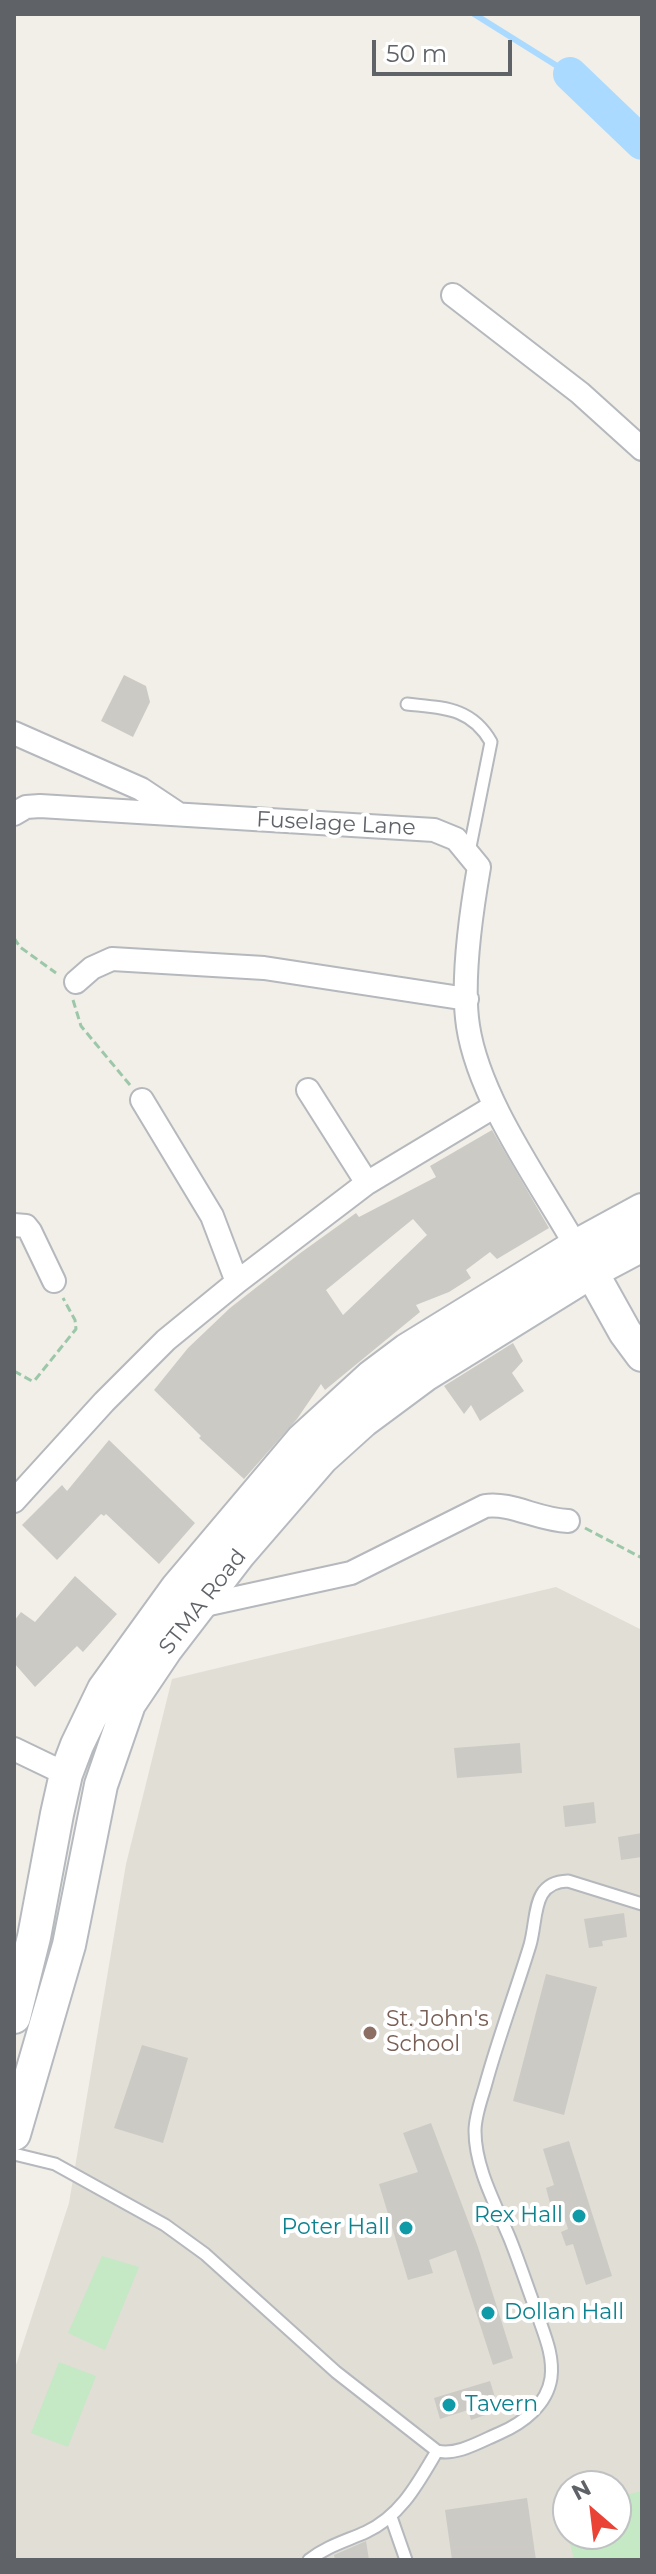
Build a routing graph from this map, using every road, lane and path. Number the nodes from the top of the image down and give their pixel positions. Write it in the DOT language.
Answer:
graph roads {
  1 [pos="453,295"];
  2 [pos="642,449"];
  3 [pos="407,704"];
  4 [pos="14,733"];
  5 [pos="14,814"];
  6 [pos="178,814"];
  7 [pos="469,852"];
  8 [pos="14,938"];
  9 [pos="76,982"];
  10 [pos="467,999"];
  11 [pos="308,1090"];
  12 [pos="142,1100"];
  13 [pos="495,1106"];
  14 [pos="367,1183"];
  15 [pos="642,1210"];
  16 [pos="14,1225"];
  17 [pos="642,1245"];
  18 [pos="584,1259"];
  19 [pos="54,1281"];
  20 [pos="237,1282"];
  21 [pos="642,1355"];
  22 [pos="14,1371"];
  23 [pos="14,1501"];
  24 [pos="568,1521"];
  25 [pos="642,1558"];
  26 [pos="200,1606"];
  27 [pos="14,1749"];
  28 [pos="66,1774"];
  29 [pos="642,1904"];
  30 [pos="14,2017"];
  31 [pos="14,2134"];
  32 [pos="14,2154"];
  33 [pos="437,2451"];
  34 [pos="391,2517"];
  35 [pos="315,2558"];
  36 [pos="406,2560"];
  1 -- 2 [label="street"];
  3 -- 7 [label="lane"];
  4 -- 6 [label="street"];
  5 -- 6 [label="street, Fuselage Lane"];
  6 -- 7 [label="street, Fuselage Lane"];
  7 -- 10 [label="street"];
  8 -- 9 [label="path"];
  9 -- 10 [label="street"];
  9 -- 12 [label="path"];
  10 -- 13 [label="street"];
  11 -- 14 [label="street"];
  12 -- 20 [label="street"];
  13 -- 14 [label="street"];
  13 -- 18 [label="street"];
  14 -- 20 [label="street"];
  15 -- 18 [label="main road, STMA Road"];
  16 -- 19 [label="street"];
  17 -- 18 [label="main road, STMA Road"];
  18 -- 21 [label="main road"];
  18 -- 26 [label="main road, STMA Road"];
  18 -- 28 [label="main road, STMA Road"];
  19 -- 22 [label="path"];
  20 -- 23 [label="street"];
  24 -- 25 [label="path"];
  24 -- 26 [label="street"];
  26 -- 31 [label="main road, STMA Road"];
  27 -- 28 [label="street"];
  28 -- 30 [label="main road, STMA Road"];
  29 -- 33 [label="lane"];
  32 -- 33 [label="lane"];
  33 -- 34 [label="lane"];
  34 -- 35 [label="lane"];
  34 -- 36 [label="lane"];
}
